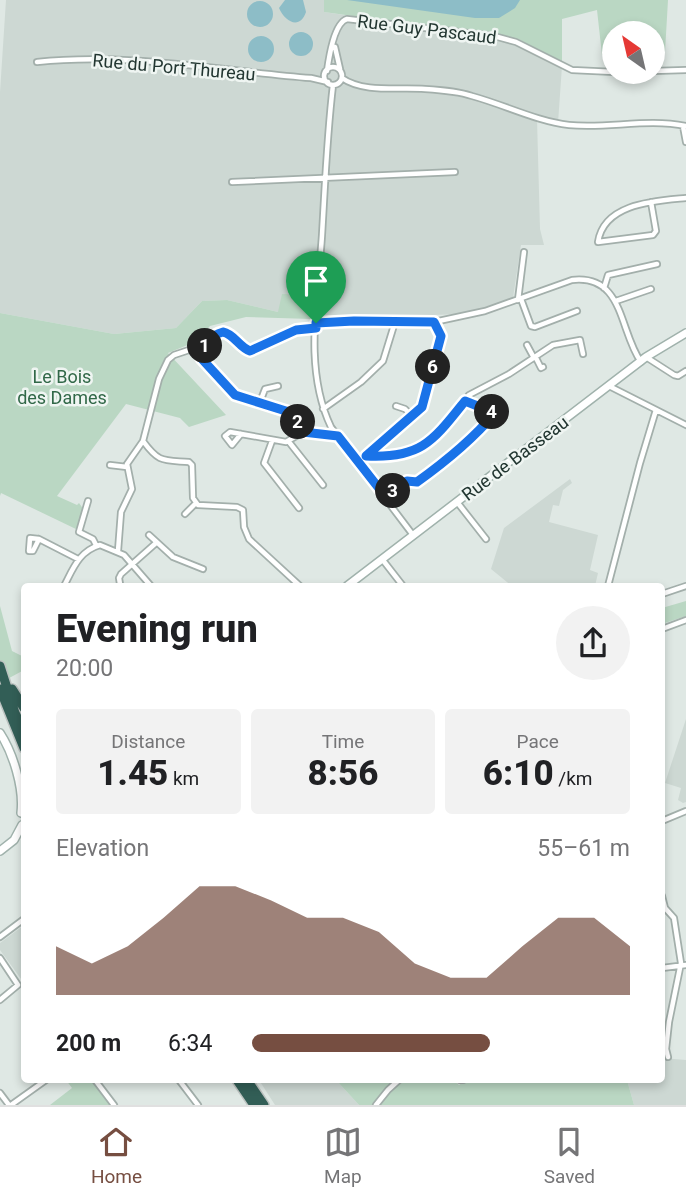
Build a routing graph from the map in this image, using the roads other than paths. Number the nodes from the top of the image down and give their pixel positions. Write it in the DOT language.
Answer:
graph roads {
  1 [pos="334,43"];
  2 [pos="37,62"];
  3 [pos="686,70"];
  4 [pos="340,71"];
  5 [pos="602,71"];
  6 [pos="665,71"];
  7 [pos="326,72"];
  8 [pos="311,78"];
  9 [pos="342,78"];
  10 [pos="330,83"];
  11 [pos="685,126"];
  12 [pos="686,142"];
  13 [pos="455,172"];
  14 [pos="325,177"];
  15 [pos="232,182"];
  16 [pos="686,198"];
  17 [pos="651,202"];
  18 [pos="524,252"];
  19 [pos="657,264"];
  20 [pos="604,288"];
  21 [pos="651,289"];
  22 [pos="519,300"];
  23 [pos="616,301"];
  24 [pos="577,311"];
  25 [pos="395,322"];
  26 [pos="434,322"];
  27 [pos="316,326"];
  28 [pos="686,333"];
  29 [pos="527,345"];
  30 [pos="204,348"];
  31 [pos="583,354"];
  32 [pos="534,358"];
  33 [pos="644,360"];
  34 [pos="543,367"];
  35 [pos="686,371"];
  36 [pos="278,386"];
  37 [pos="609,386"];
  38 [pos="465,401"];
  39 [pos="260,402"];
  40 [pos="502,404"];
  41 [pos="396,405"];
  42 [pos="323,409"];
  43 [pos="656,410"];
  44 [pos="495,413"];
  45 [pos="412,416"];
  46 [pos="686,425"];
  47 [pos="303,432"];
  48 [pos="241,434"];
  49 [pos="338,436"];
  50 [pos="143,441"];
  51 [pos="272,441"];
  52 [pos="289,442"];
  53 [pos="366,456"];
  54 [pos="359,461"];
  55 [pos="110,465"];
  56 [pos="127,467"];
  57 [pos="323,485"];
  58 [pos="378,487"];
  59 [pos="395,490"];
  60 [pos="385,496"];
  61 [pos="88,502"];
  62 [pos="457,502"];
  63 [pos="195,503"];
  64 [pos="299,508"];
  65 [pos="185,514"];
  66 [pos="149,535"];
  67 [pos="413,535"];
  68 [pos="39,539"];
  69 [pos="486,539"];
  70 [pos="156,543"];
  71 [pos="96,545"];
  72 [pos="118,551"];
  73 [pos="78,559"];
  74 [pos="382,559"];
  75 [pos="133,565"];
  76 [pos="203,569"];
  77 [pos="66,583"];
  78 [pos="120,583"];
  79 [pos="148,583"];
  80 [pos="297,583"];
  81 [pos="351,583"];
  82 [pos="401,583"];
  83 [pos="609,583"];
  84 [pos="686,586"];
  85 [pos="665,593"];
  86 [pos="686,620"];
  87 [pos="665,628"];
  88 [pos="0,655"];
  89 [pos="0,666"];
  90 [pos="0,689"];
  91 [pos="21,703"];
  92 [pos="21,725"];
  93 [pos="0,733"];
  94 [pos="21,741"];
  95 [pos="21,800"];
  96 [pos="686,811"];
  97 [pos="665,820"];
  98 [pos="21,828"];
  99 [pos="0,851"];
  100 [pos="665,908"];
  101 [pos="21,921"];
  102 [pos="0,937"];
  103 [pos="0,958"];
  104 [pos="683,965"];
  105 [pos="665,968"];
  106 [pos="0,1000"];
  107 [pos="668,1057"];
  108 [pos="42,1083"];
  109 [pos="97,1083"];
  110 [pos="181,1083"];
  111 [pos="239,1083"];
  112 [pos="249,1083"];
  113 [pos="396,1083"];
  114 [pos="0,1093"];
  115 [pos="196,1104"];
  116 [pos="10,1105"];
  117 [pos="114,1105"];
  118 [pos="254,1105"];
  119 [pos="264,1105"];
  120 [pos="376,1105"];
  1 -- 4 [label="street, Rue Guy Pascaud"];
  1 -- 5 [label="street, Rue Guy Pascaud"];
  1 -- 7 [label="street, Rue Guy Pascaud"];
  2 -- 8 [label="street, Rue du Port Thureau"];
  3 -- 6 [label="street"];
  4 -- 7 [label="street"];
  4 -- 9 [label="street"];
  7 -- 8 [label="street, Rue du Port Thureau"];
  7 -- 10 [label="street"];
  8 -- 10 [label="street, Rue du Port Thureau"];
  9 -- 10 [label="street"];
  9 -- 11 [label="street"];
  10 -- 14 [label="street"];
  11 -- 12 [label="street"];
  13 -- 14 [label="street"];
  14 -- 15 [label="street"];
  14 -- 27 [label="street"];
  16 -- 17 [label="street"];
  17 -- 17 [label="street"];
  18 -- 22 [label="street"];
  19 -- 20 [label="street"];
  20 -- 22 [label="street"];
  20 -- 23 [label="street"];
  21 -- 23 [label="street"];
  22 -- 24 [label="street"];
  22 -- 26 [label="street"];
  23 -- 33 [label="street"];
  25 -- 26 [label="street"];
  25 -- 27 [label="street"];
  25 -- 42 [label="street"];
  26 -- 45 [label="street"];
  27 -- 30 [label="street"];
  27 -- 42 [label="street"];
  28 -- 33 [label="street, Rue de Basseau"];
  29 -- 32 [label="street"];
  30 -- 39 [label="street"];
  30 -- 50 [label="street"];
  31 -- 32 [label="street"];
  32 -- 34 [label="street"];
  32 -- 38 [label="street"];
  33 -- 35 [label="street"];
  33 -- 37 [label="street, Rue de Basseau"];
  36 -- 39 [label="street"];
  37 -- 43 [label="street"];
  37 -- 62 [label="street, Rue de Basseau"];
  38 -- 44 [label="street"];
  38 -- 53 [label="street"];
  39 -- 47 [label="street"];
  40 -- 44 [label="street"];
  41 -- 45 [label="street"];
  42 -- 49 [label="street"];
  43 -- 46 [label="street"];
  43 -- 83 [label="street"];
  44 -- 59 [label="street"];
  45 -- 53 [label="street"];
  47 -- 49 [label="street"];
  47 -- 52 [label="street"];
  48 -- 51 [label="street"];
  49 -- 54 [label="street"];
  50 -- 56 [label="street"];
  50 -- 63 [label="street"];
  51 -- 52 [label="street"];
  51 -- 64 [label="street"];
  52 -- 57 [label="street"];
  53 -- 54 [label="street"];
  54 -- 58 [label="street"];
  55 -- 56 [label="street"];
  56 -- 72 [label="street"];
  58 -- 59 [label="street"];
  58 -- 60 [label="street"];
  59 -- 60 [label="street"];
  60 -- 67 [label="street"];
  61 -- 71 [label="street"];
  62 -- 67 [label="street, Rue de Basseau"];
  62 -- 69 [label="street"];
  63 -- 65 [label="street"];
  63 -- 80 [label="street"];
  66 -- 70 [label="street"];
  67 -- 74 [label="street, Rue de Basseau"];
  68 -- 73 [label="street"];
  70 -- 75 [label="street"];
  70 -- 76 [label="street"];
  71 -- 72 [label="street"];
  71 -- 73 [label="street"];
  72 -- 75 [label="street"];
  73 -- 77 [label="street"];
  74 -- 81 [label="street, Rue de Basseau"];
  74 -- 82 [label="street"];
  75 -- 78 [label="street"];
  75 -- 79 [label="street"];
  84 -- 85 [label="street"];
  86 -- 87 [label="street"];
  88 -- 91 [label="highway"];
  89 -- 92 [label="highway"];
  90 -- 94 [label="highway"];
  93 -- 95 [label="street"];
  96 -- 97 [label="street"];
  98 -- 99 [label="street"];
  100 -- 104 [label="street"];
  101 -- 102 [label="street"];
  103 -- 106 [label="street"];
  104 -- 105 [label="street"];
  104 -- 107 [label="street"];
  108 -- 116 [label="street"];
  109 -- 117 [label="street"];
  110 -- 115 [label="street"];
  111 -- 118 [label="highway"];
  112 -- 119 [label="highway"];
  113 -- 120 [label="street"];
  114 -- 116 [label="street"];
}
